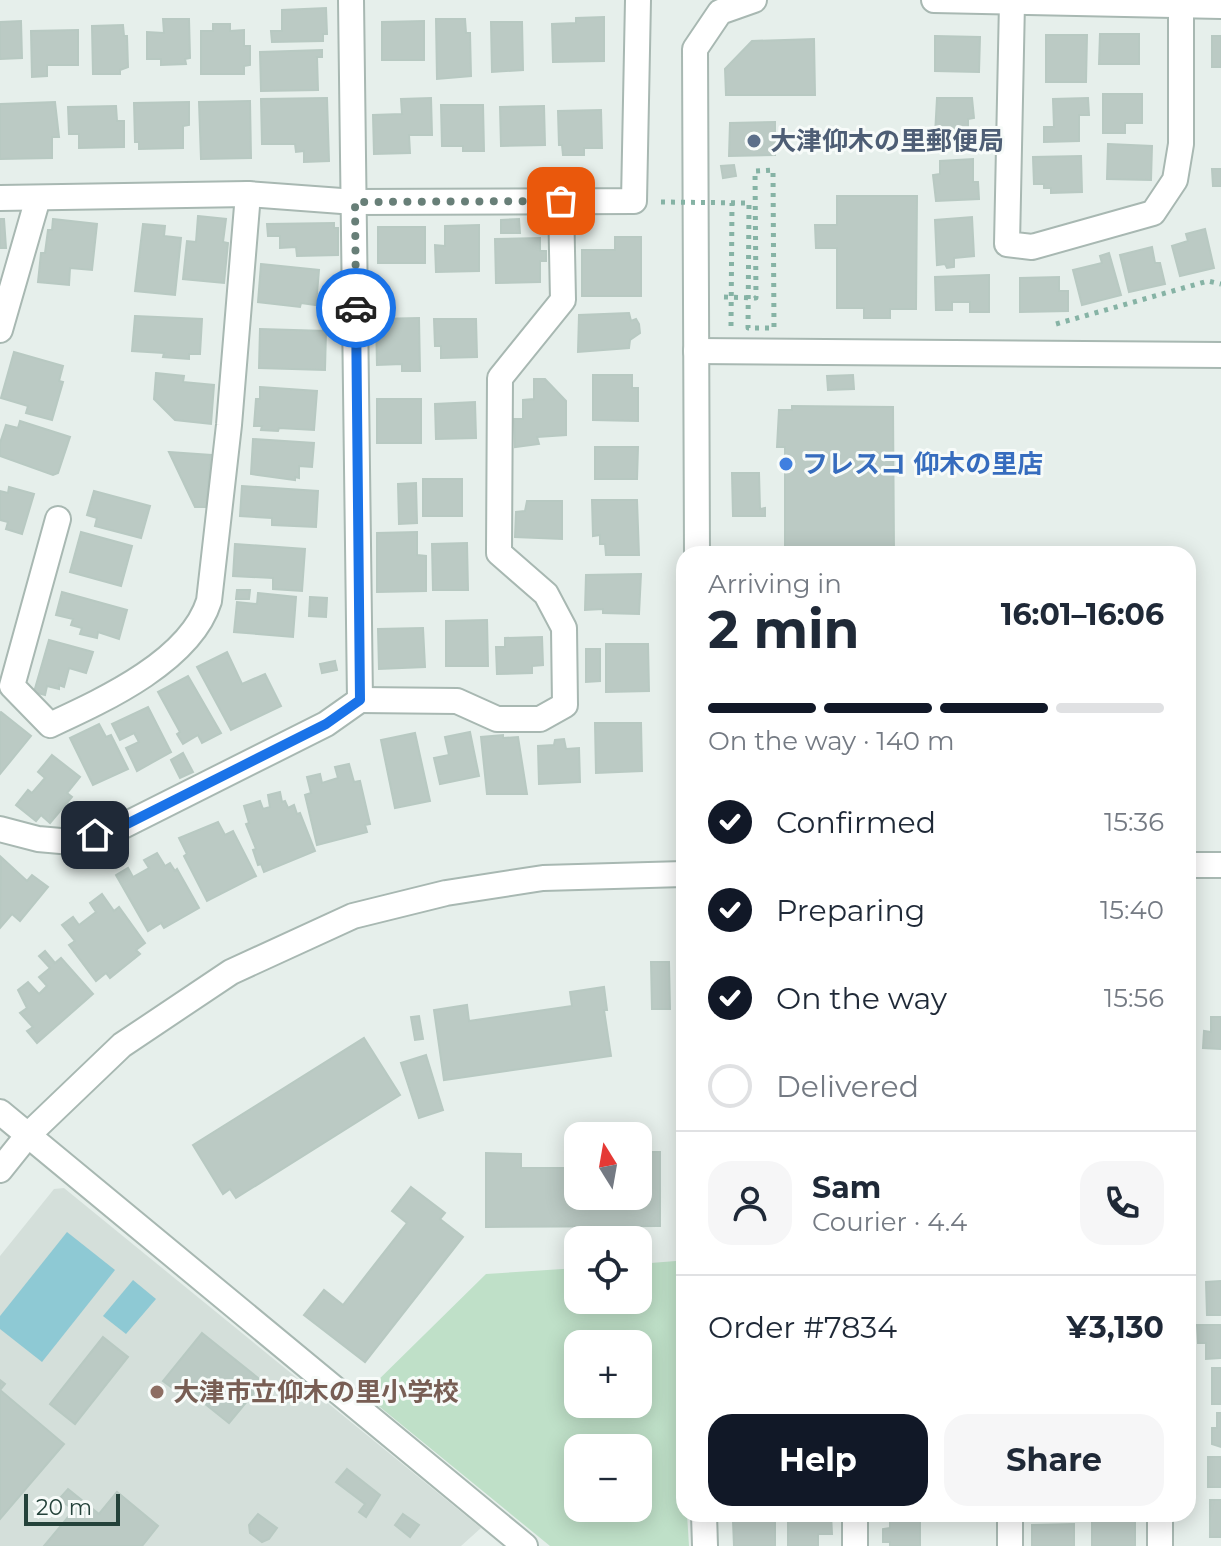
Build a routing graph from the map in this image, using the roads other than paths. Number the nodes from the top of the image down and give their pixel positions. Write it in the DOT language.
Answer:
graph roads {
  1 [pos="351,0"];
  2 [pos="638,0"];
  3 [pos="754,0"];
  4 [pos="934,0"];
  5 [pos="1012,2"];
  6 [pos="1181,5"];
  7 [pos="1221,6"];
  8 [pos="248,194"];
  9 [pos="0,198"];
  10 [pos="38,198"];
  11 [pos="561,201"];
  12 [pos="355,202"];
  13 [pos="0,330"];
  14 [pos="696,351"];
  15 [pos="1221,355"];
  16 [pos="58,519"];
  17 [pos="697,546"];
  18 [pos="360,700"];
  19 [pos="0,829"];
  20 [pos="1196,865"];
  21 [pos="1221,865"];
  22 [pos="676,874"];
  23 [pos="0,1112"];
  24 [pos="28,1135"];
  25 [pos="0,1170"];
  26 [pos="704,1522"];
  27 [pos="855,1522"];
  28 [pos="1010,1522"];
  29 [pos="1160,1522"];
  30 [pos="525,1546"];
  31 [pos="705,1546"];
  32 [pos="855,1546"];
  33 [pos="1010,1546"];
  34 [pos="1160,1546"];
  1 -- 12 [label="street"];
  2 -- 11 [label="street"];
  3 -- 14 [label="street"];
  4 -- 5 [label="street"];
  5 -- 6 [label="street"];
  5 -- 6 [label="street"];
  6 -- 7 [label="street"];
  8 -- 10 [label="street"];
  8 -- 12 [label="street"];
  8 -- 16 [label="street"];
  9 -- 10 [label="street"];
  10 -- 13 [label="street"];
  11 -- 12 [label="street"];
  11 -- 18 [label="street"];
  12 -- 18 [label="street"];
  14 -- 15 [label="street"];
  14 -- 17 [label="street"];
  18 -- 19 [label="street"];
  20 -- 21 [label="street"];
  22 -- 24 [label="street"];
  23 -- 24 [label="street"];
  24 -- 25 [label="street"];
  24 -- 30 [label="street"];
  26 -- 31 [label="street"];
  27 -- 32 [label="street"];
  28 -- 33 [label="street"];
  29 -- 34 [label="street"];
}
